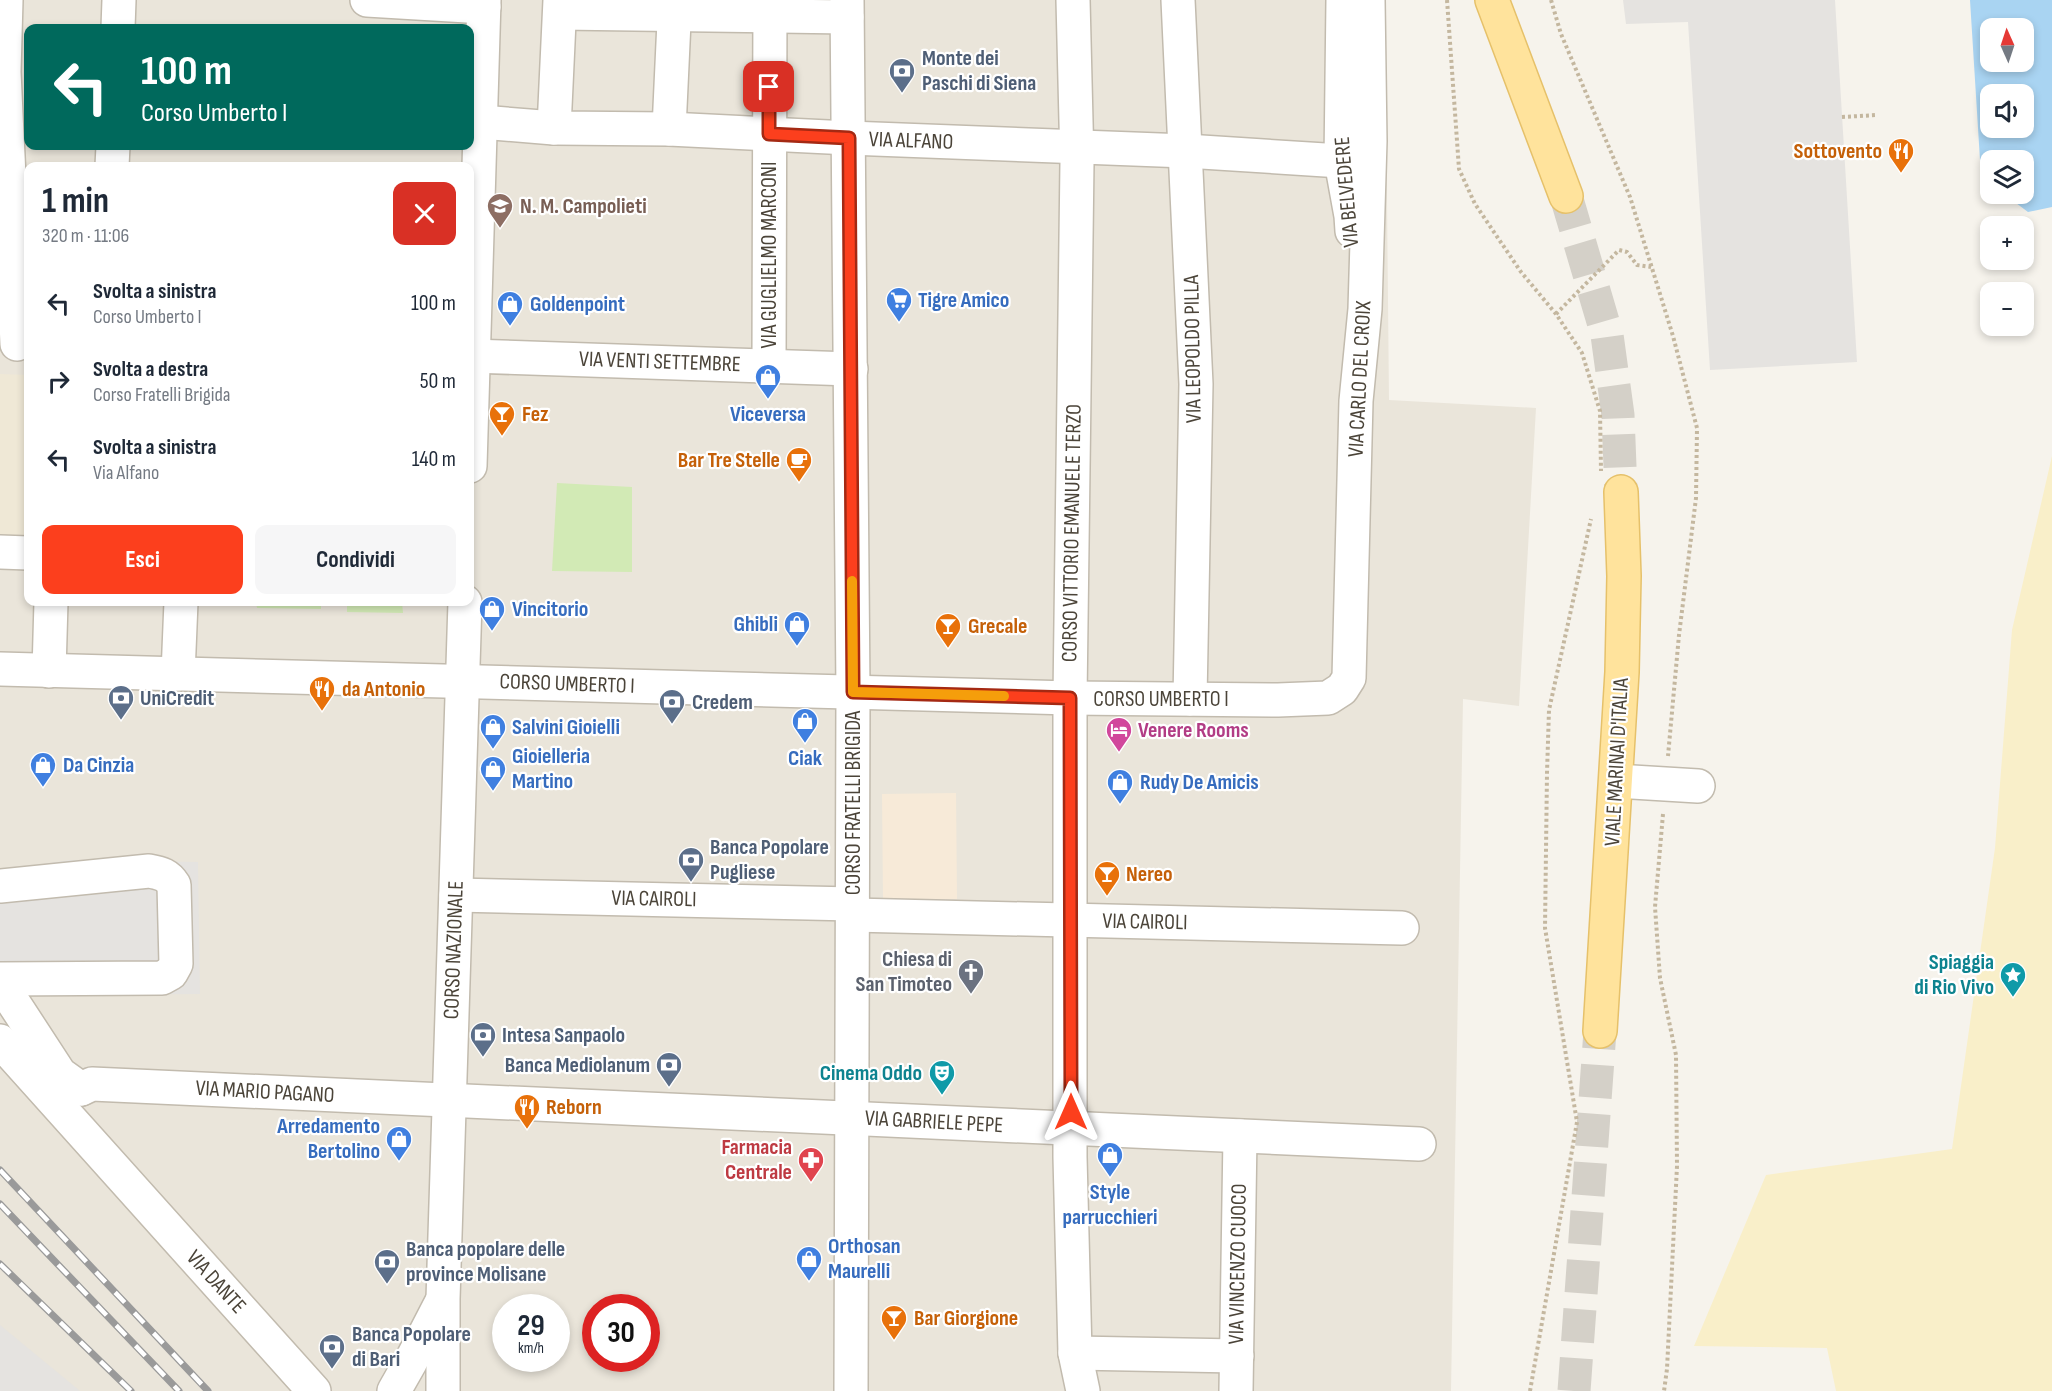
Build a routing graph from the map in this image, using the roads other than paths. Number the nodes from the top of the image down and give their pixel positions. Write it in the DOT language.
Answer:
graph roads {
  1 [pos="6,0"];
  2 [pos="119,0"];
  3 [pos="367,0"];
  4 [pos="1073,0"];
  5 [pos="1178,0"];
  6 [pos="1343,0"];
  7 [pos="1368,0"];
  8 [pos="1492,0"];
  9 [pos="484,4"];
  10 [pos="560,7"];
  11 [pos="674,8"];
  12 [pos="770,8"];
  13 [pos="847,8"];
  14 [pos="118,24"];
  15 [pos="2,72"];
  16 [pos="481,122"];
  17 [pos="554,128"];
  18 [pos="669,129"];
  19 [pos="769,134"];
  20 [pos="849,138"];
  21 [pos="1077,147"];
  22 [pos="1186,151"];
  23 [pos="1341,161"];
  24 [pos="1566,196"];
  25 [pos="474,286"];
  26 [pos="15,344"];
  27 [pos="474,356"];
  28 [pos="769,366"];
  29 [pos="851,369"];
  30 [pos="1357,384"];
  31 [pos="1610,487"];
  32 [pos="0,552"];
  33 [pos="24,553"];
  34 [pos="51,606"];
  35 [pos="181,606"];
  36 [pos="465,606"];
  37 [pos="0,669"];
  38 [pos="49,670"];
  39 [pos="178,674"];
  40 [pos="463,682"];
  41 [pos="853,692"];
  42 [pos="1070,698"];
  43 [pos="1190,699"];
  44 [pos="1278,700"];
  45 [pos="1616,782"];
  46 [pos="1682,785"];
  47 [pos="0,886"];
  48 [pos="456,895"];
  49 [pos="853,909"];
  50 [pos="1071,920"];
  51 [pos="1402,928"];
  52 [pos="0,981"];
  53 [pos="1600,1031"];
  54 [pos="0,1041"];
  55 [pos="81,1089"];
  56 [pos="449,1100"];
  57 [pos="852,1119"];
  58 [pos="1071,1129"];
  59 [pos="1240,1136"];
  60 [pos="1419,1144"];
  61 [pos="118,1174"];
  62 [pos="443,1299"];
  63 [pos="1075,1353"];
  64 [pos="1237,1356"];
  65 [pos="314,1391"];
  66 [pos="394,1391"];
  67 [pos="443,1391"];
  68 [pos="851,1391"];
  69 [pos="1083,1391"];
  70 [pos="1236,1391"];
  1 -- 15 [label="street"];
  2 -- 14 [label="street"];
  3 -- 9 [label="street"];
  4 -- 21 [label="street, CORSO VITTORIO EMANUELE TERZO"];
  5 -- 22 [label="street, VIA LEOPOLDO PILLA"];
  6 -- 23 [label="street, VIA BELVEDERE"];
  7 -- 30 [label="street, VIA CARLO DEL CROIX"];
  8 -- 24 [label="main road"];
  9 -- 16 [label="street"];
  10 -- 11 [label="street"];
  10 -- 17 [label="street"];
  11 -- 12 [label="street"];
  11 -- 18 [label="street"];
  12 -- 13 [label="street"];
  12 -- 19 [label="street, VIA GUGLIELMO MARCONI"];
  13 -- 20 [label="street, CORSO FRATELLI BRIGIDA"];
  15 -- 26 [label="street"];
  16 -- 17 [label="street, VIA ALFANO"];
  16 -- 25 [label="street"];
  17 -- 18 [label="street, VIA ALFANO"];
  18 -- 19 [label="street, VIA ALFANO"];
  19 -- 20 [label="street, VIA ALFANO"];
  19 -- 28 [label="street, VIA GUGLIELMO MARCONI"];
  20 -- 21 [label="street, VIA ALFANO"];
  20 -- 29 [label="street, CORSO FRATELLI BRIGIDA"];
  21 -- 22 [label="street, VIA ALFANO"];
  21 -- 42 [label="street, CORSO VITTORIO EMANUELE TERZO"];
  22 -- 23 [label="street, VIA ALFANO"];
  22 -- 43 [label="street, VIA LEOPOLDO PILLA"];
  23 -- 30 [label="street, VIA BELVEDERE"];
  27 -- 28 [label="street, VIA VENTI SETTEMBRE"];
  28 -- 29 [label="street, VIA VENTI SETTEMBRE"];
  29 -- 41 [label="street, CORSO FRATELLI BRIGIDA"];
  30 -- 44 [label="street, VIA CARLO DEL CROIX"];
  31 -- 45 [label="main road, VIALE MARINAI D'ITALIA"];
  32 -- 33 [label="street"];
  34 -- 38 [label="street"];
  35 -- 39 [label="street"];
  36 -- 40 [label="street, CORSO NAZIONALE"];
  37 -- 38 [label="street, CORSO UMBERTO I"];
  38 -- 39 [label="street, CORSO UMBERTO I"];
  39 -- 40 [label="street, CORSO UMBERTO I"];
  40 -- 41 [label="street, CORSO UMBERTO I"];
  40 -- 48 [label="street, CORSO NAZIONALE"];
  41 -- 42 [label="street, CORSO UMBERTO I"];
  41 -- 49 [label="street, CORSO FRATELLI BRIGIDA"];
  42 -- 43 [label="street, CORSO UMBERTO I"];
  42 -- 50 [label="street, CORSO VITTORIO EMANUELE TERZO"];
  43 -- 44 [label="street, CORSO UMBERTO I"];
  45 -- 46 [label="street"];
  45 -- 53 [label="main road, VIALE MARINAI D'ITALIA"];
  47 -- 52 [label="street"];
  48 -- 49 [label="street, VIA CAIROLI"];
  48 -- 56 [label="street, CORSO NAZIONALE"];
  49 -- 50 [label="street, VIA CAIROLI"];
  49 -- 57 [label="street, CORSO FRATELLI BRIGIDA"];
  50 -- 51 [label="street, VIA CAIROLI"];
  50 -- 58 [label="street, CORSO VITTORIO EMANUELE TERZO"];
  52 -- 55 [label="street"];
  54 -- 61 [label="street, VIA DANTE"];
  55 -- 56 [label="street, VIA MARIO PAGANO"];
  55 -- 61 [label="street, VIA DANTE"];
  56 -- 57 [label="street, VIA GABRIELE PEPE"];
  56 -- 62 [label="street, CORSO NAZIONALE"];
  57 -- 58 [label="street, VIA GABRIELE PEPE"];
  57 -- 68 [label="street, CORSO FRATELLI BRIGIDA"];
  58 -- 59 [label="street, VIA GABRIELE PEPE"];
  58 -- 63 [label="street, CORSO VITTORIO EMANUELE TERZO"];
  59 -- 60 [label="street, VIA GABRIELE PEPE"];
  59 -- 64 [label="street, VIA VINCENZO CUOCO"];
  61 -- 65 [label="street, VIA DANTE"];
  62 -- 66 [label="street, CORSO NAZIONALE"];
  62 -- 67 [label="street, CORSO NAZIONALE"];
  63 -- 64 [label="street"];
  63 -- 69 [label="street, CORSO VITTORIO EMANUELE TERZO"];
  64 -- 70 [label="street, VIA VINCENZO CUOCO"];
}
